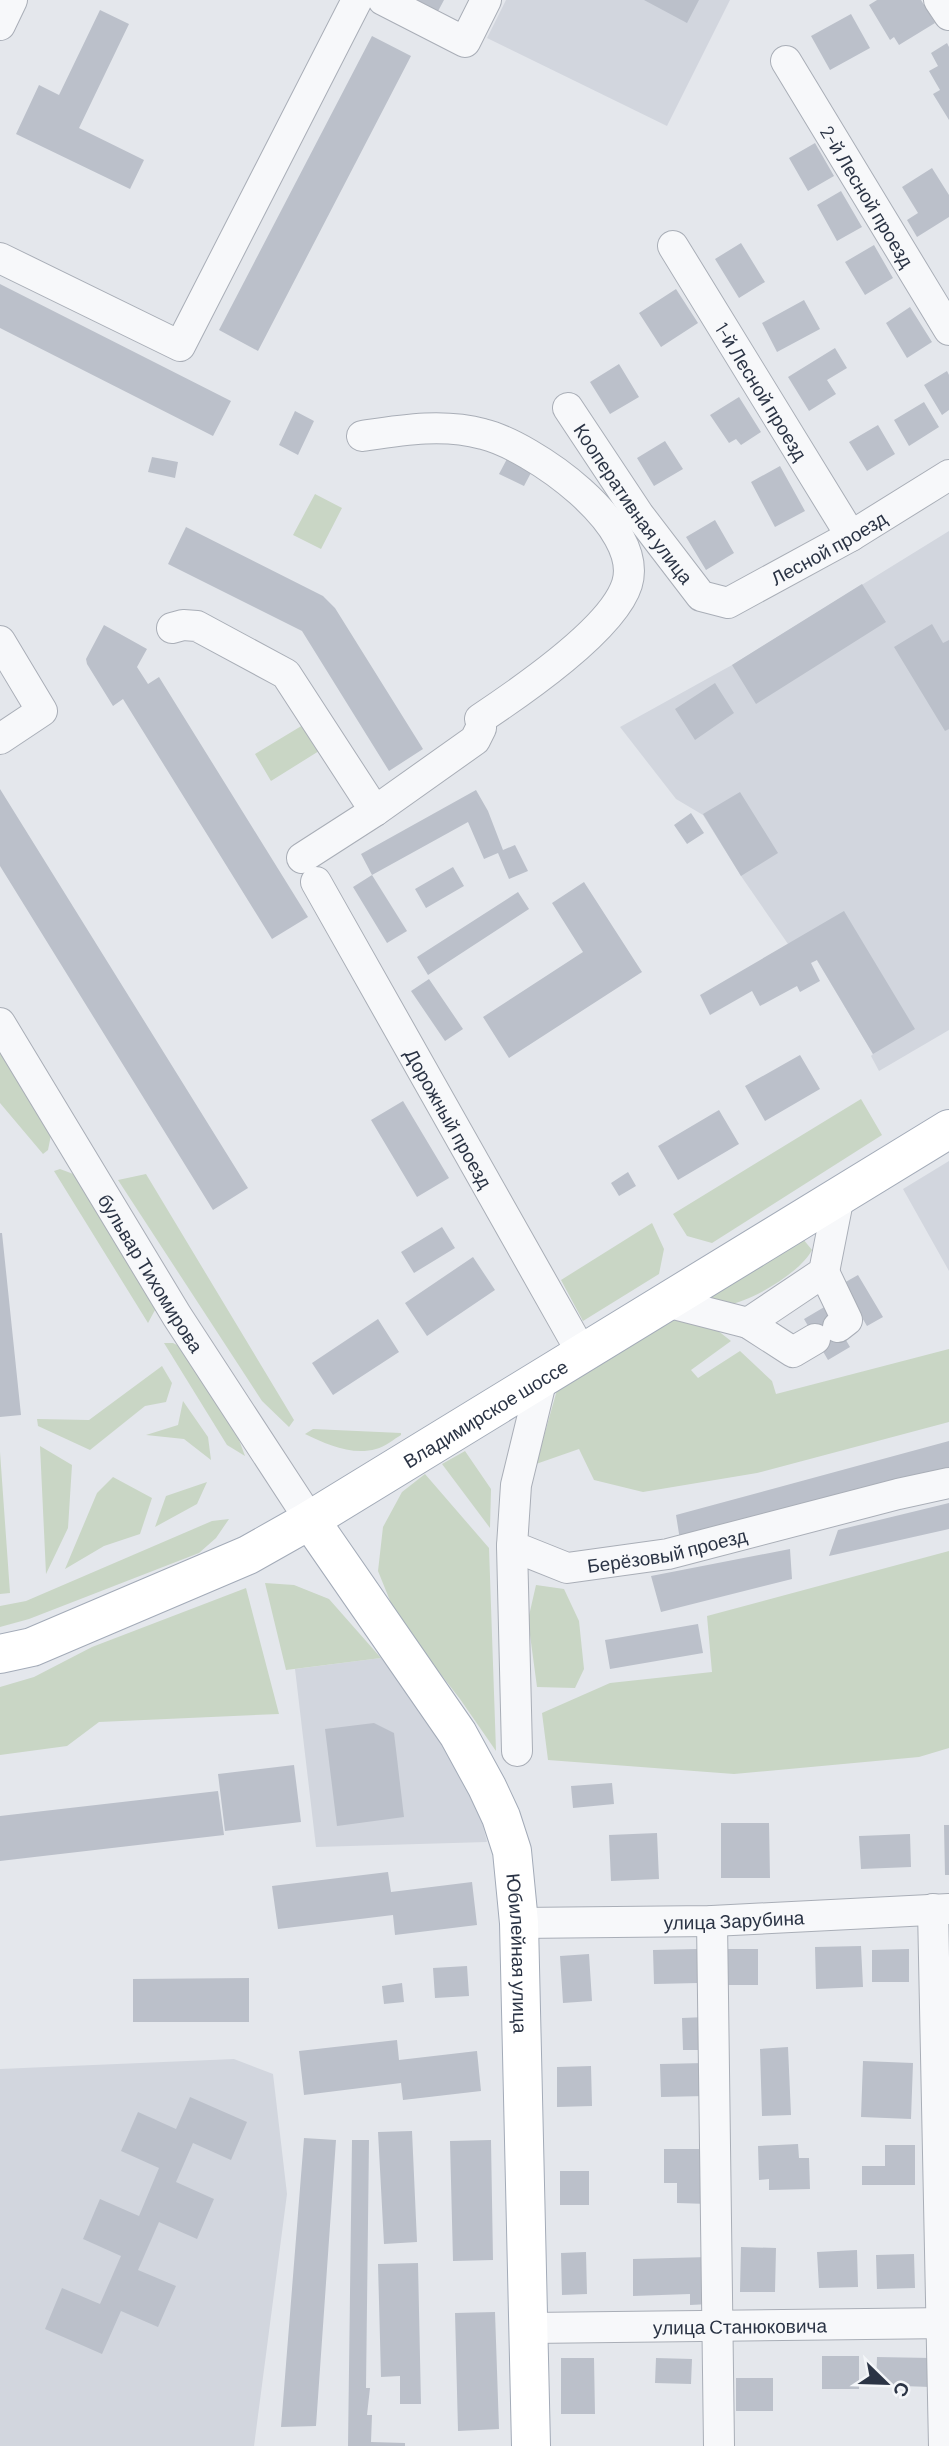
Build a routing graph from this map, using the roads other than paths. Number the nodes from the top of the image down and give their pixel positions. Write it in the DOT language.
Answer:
graph roads {
  1 [pos="12,0"];
  2 [pos="357,0"];
  3 [pos="383,0"];
  4 [pos="486,0"];
  5 [pos="939,0"];
  6 [pos="949,15"];
  7 [pos="0,25"];
  8 [pos="786,61"];
  9 [pos="673,246"];
  10 [pos="0,258"];
  11 [pos="949,330"];
  12 [pos="568,408"];
  13 [pos="362,436"];
  14 [pos="949,475"];
  15 [pos="851,536"];
  16 [pos="701,596"];
  17 [pos="172,628"];
  18 [pos="0,641"];
  19 [pos="0,739"];
  20 [pos="375,811"];
  21 [pos="0,1023"];
  22 [pos="949,1129"];
  23 [pos="839,1196"];
  24 [pos="824,1272"];
  25 [pos="666,1303"];
  26 [pos="748,1324"];
  27 [pos="582,1353"];
  28 [pos="542,1378"];
  29 [pos="949,1483"];
  30 [pos="310,1520"];
  31 [pos="512,1546"];
  32 [pos="0,1654"];
  33 [pos="517,1751"];
  34 [pos="941,1909"];
  35 [pos="712,1921"];
  36 [pos="519,1923"];
  37 [pos="946,2323"];
  38 [pos="715,2326"];
  39 [pos="530,2328"];
  40 [pos="531,2446"];
  41 [pos="719,2446"];
  42 [pos="944,2446"];
  1 -- 7 [label="street"];
  2 -- 10 [label="street"];
  3 -- 4 [label="street"];
  5 -- 6 [label="street"];
  8 -- 11 [label="street, 2-й Лесной проезд"];
  9 -- 15 [label="street, 1-й Лесной проезд"];
  12 -- 16 [label="street, Кооперативная улица"];
  13 -- 20 [label="street"];
  14 -- 15 [label="street, Лесной проезд"];
  15 -- 16 [label="street, Лесной проезд"];
  17 -- 20 [label="street"];
  18 -- 19 [label="street"];
  20 -- 27 [label="street, Дорожный проезд"];
  21 -- 30 [label="street, бульвар Тихомирова"];
  22 -- 23 [label="main road, Владимирское шоссе"];
  23 -- 24 [label="street"];
  23 -- 25 [label="main road, Владимирское шоссе"];
  24 -- 26 [label="street"];
  24 -- 26 [label="street"];
  25 -- 26 [label="street"];
  25 -- 27 [label="main road, Владимирское шоссе"];
  27 -- 28 [label="main road, Владимирское шоссе"];
  28 -- 30 [label="main road, Владимирское шоссе"];
  28 -- 31 [label="street"];
  29 -- 31 [label="street, Берёзовый проезд"];
  30 -- 32 [label="main road, Владимирское шоссе"];
  30 -- 36 [label="main road, Юбилейная улица"];
  31 -- 33 [label="street"];
  34 -- 35 [label="street, улица Зарубина"];
  34 -- 37 [label="street"];
  35 -- 36 [label="street, улица Зарубина"];
  35 -- 38 [label="street"];
  36 -- 39 [label="main road, Юбилейная улица"];
  37 -- 38 [label="street, улица Станюковича"];
  37 -- 42 [label="street"];
  38 -- 39 [label="street, улица Станюковича"];
  38 -- 41 [label="street"];
  39 -- 40 [label="main road, Юбилейная улица"];
}
